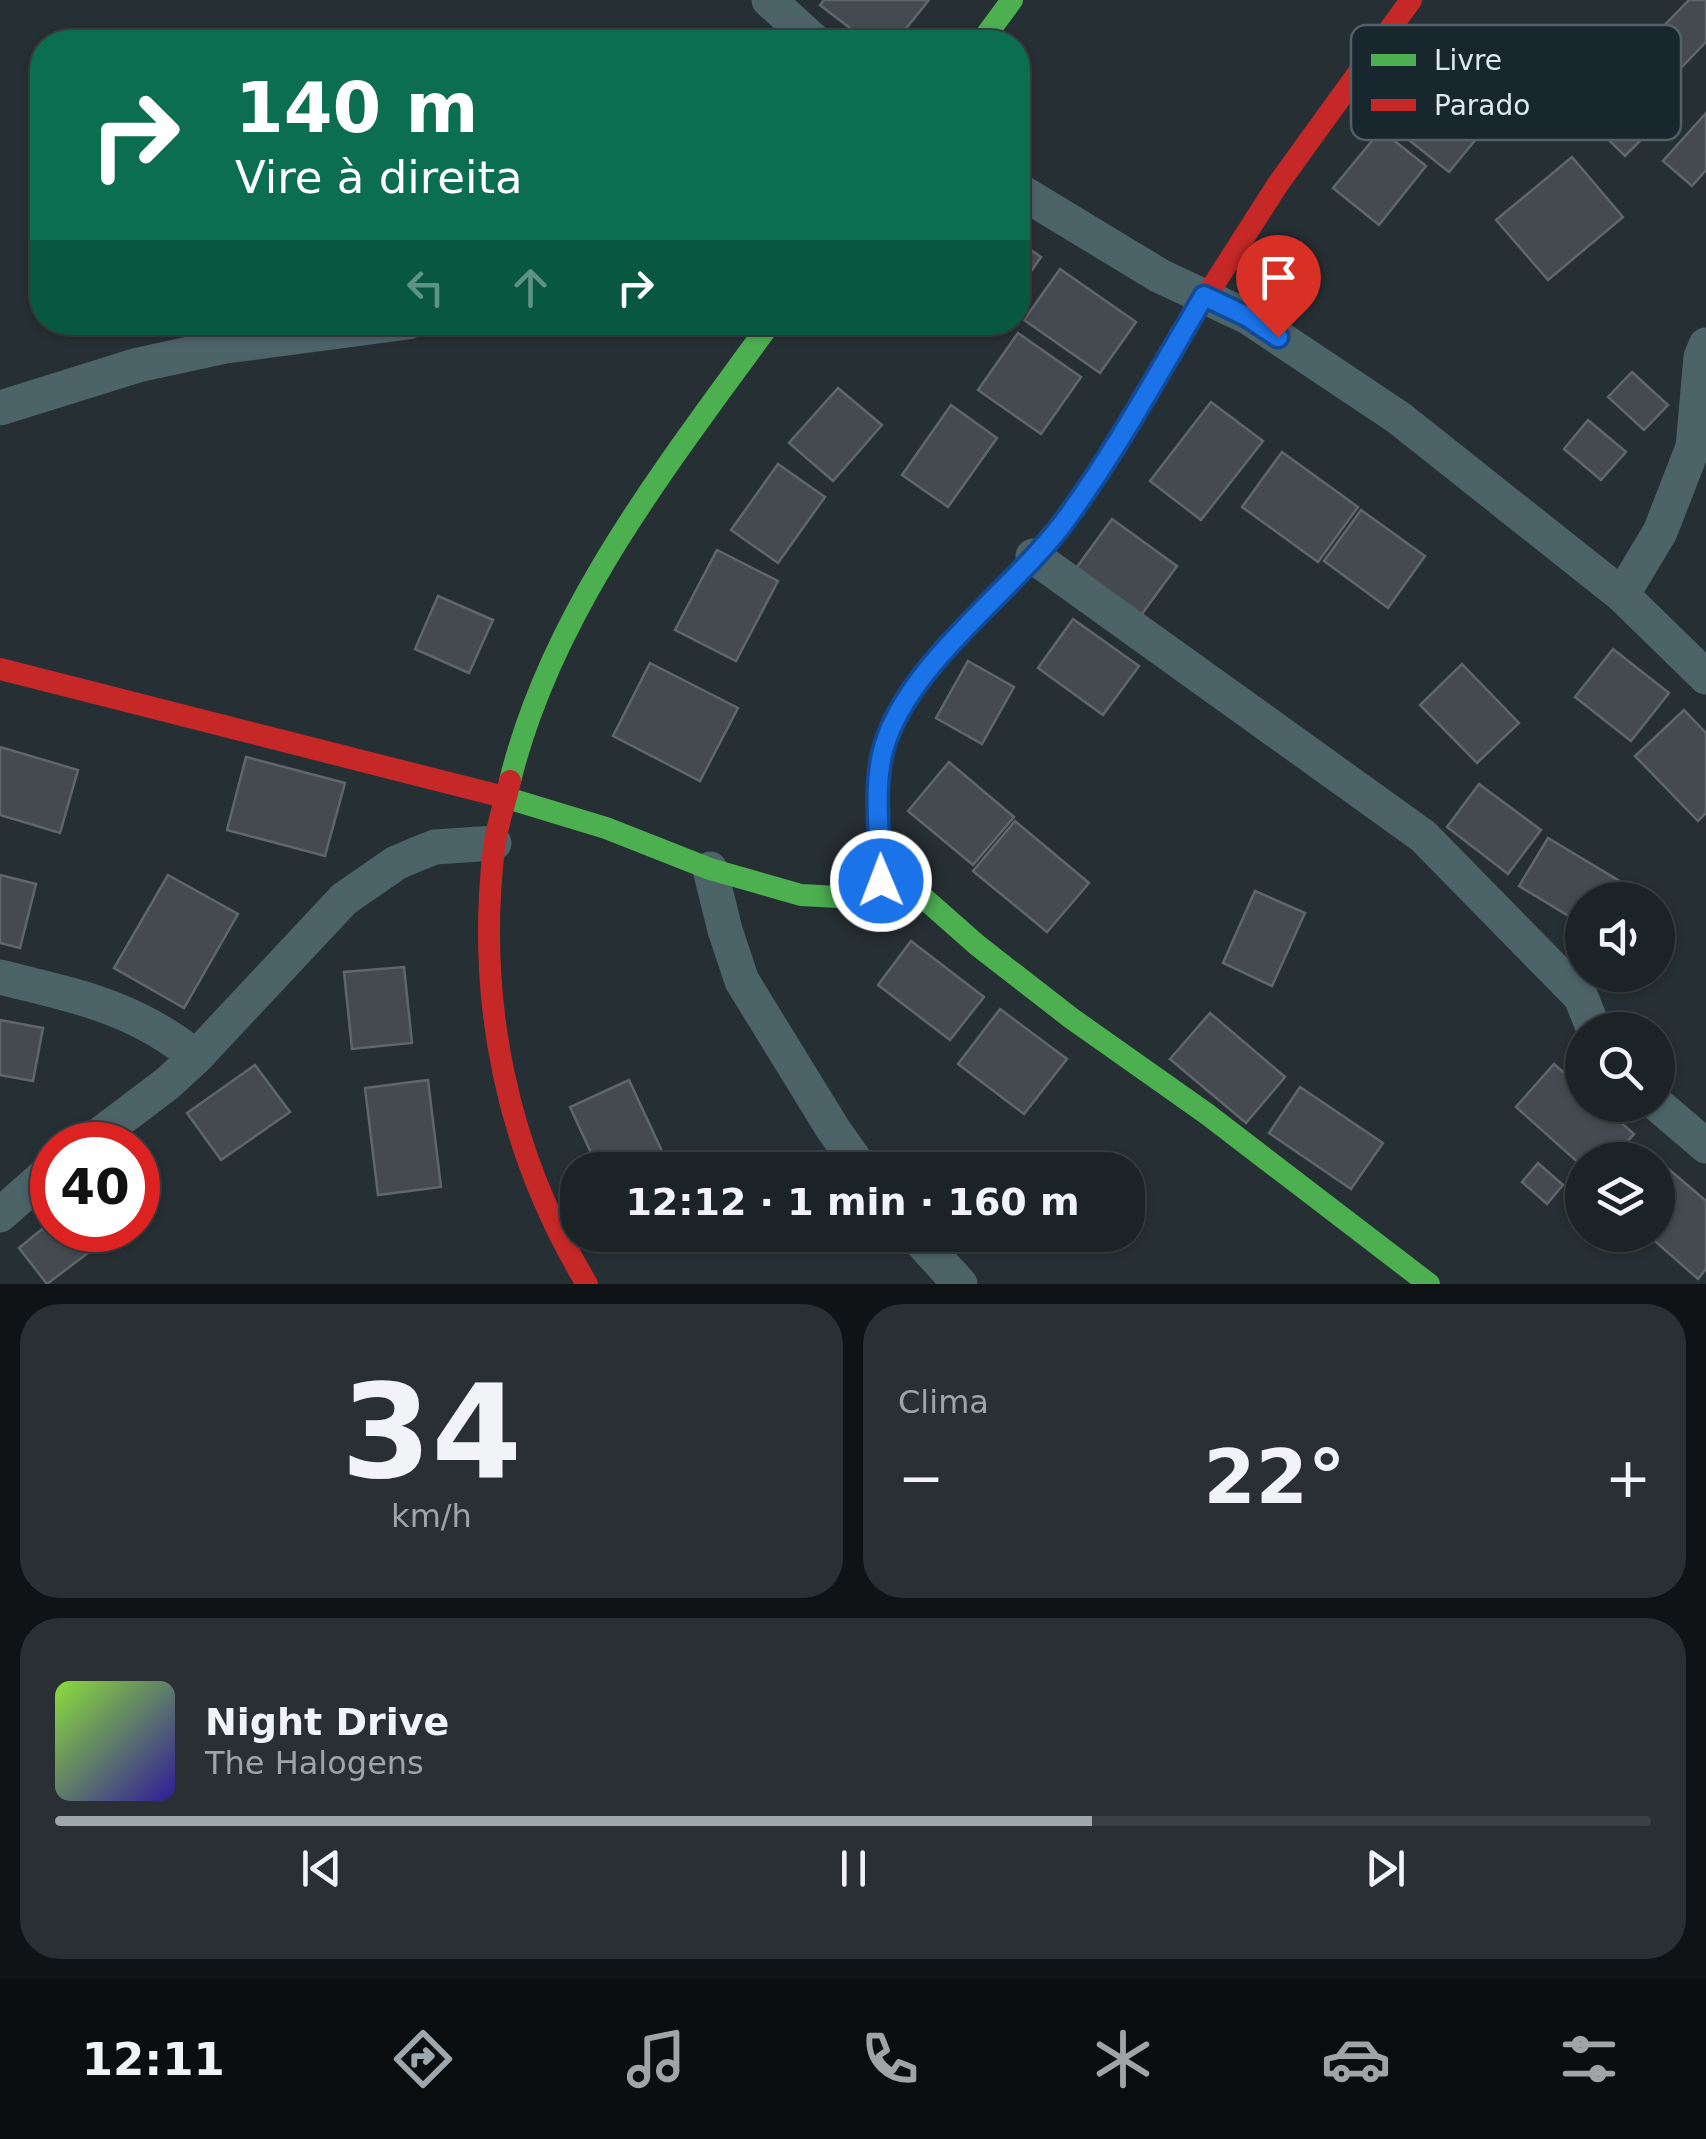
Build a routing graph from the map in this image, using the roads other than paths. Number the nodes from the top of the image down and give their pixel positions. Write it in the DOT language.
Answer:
graph roads {
  1 [pos="768,0"];
  2 [pos="1012,0"];
  3 [pos="1410,0"];
  4 [pos="1393,25"];
  5 [pos="802,30"];
  6 [pos="990,30"];
  7 [pos="1351,85"];
  8 [pos="1030,197"];
  9 [pos="1204,296"];
  10 [pos="309,335"];
  11 [pos="761,335"];
  12 [pos="1706,345"];
  13 [pos="0,408"];
  14 [pos="1033,556"];
  15 [pos="1622,595"];
  16 [pos="0,669"];
  17 [pos="1706,677"];
  18 [pos="502,796"];
  19 [pos="494,843"];
  20 [pos="710,868"];
  21 [pos="881,881"];
  22 [pos="0,977"];
  23 [pos="1586,1012"];
  24 [pos="196,1058"];
  25 [pos="1675,1119"];
  26 [pos="117,1122"];
  27 [pos="1706,1146"];
  28 [pos="849,1152"];
  29 [pos="30,1188"];
  30 [pos="0,1215"];
  31 [pos="931,1252"];
  32 [pos="587,1284"];
  33 [pos="960,1284"];
  34 [pos="1430,1284"];
  1 -- 5 [label="street"];
  2 -- 6 [label="street"];
  3 -- 4 [label="street"];
  7 -- 9 [label="street"];
  8 -- 9 [label="street"];
  9 -- 14 [label="street"];
  9 -- 15 [label="street"];
  10 -- 13 [label="street"];
  11 -- 18 [label="street"];
  12 -- 15 [label="street"];
  14 -- 21 [label="street"];
  14 -- 23 [label="street"];
  15 -- 17 [label="street"];
  16 -- 18 [label="street"];
  18 -- 19 [label="street"];
  18 -- 20 [label="street"];
  19 -- 24 [label="street"];
  19 -- 32 [label="street"];
  20 -- 21 [label="street"];
  20 -- 28 [label="street"];
  21 -- 34 [label="street"];
  22 -- 24 [label="street"];
  24 -- 26 [label="street"];
  25 -- 27 [label="street"];
  29 -- 30 [label="street"];
  31 -- 33 [label="street"];
}
